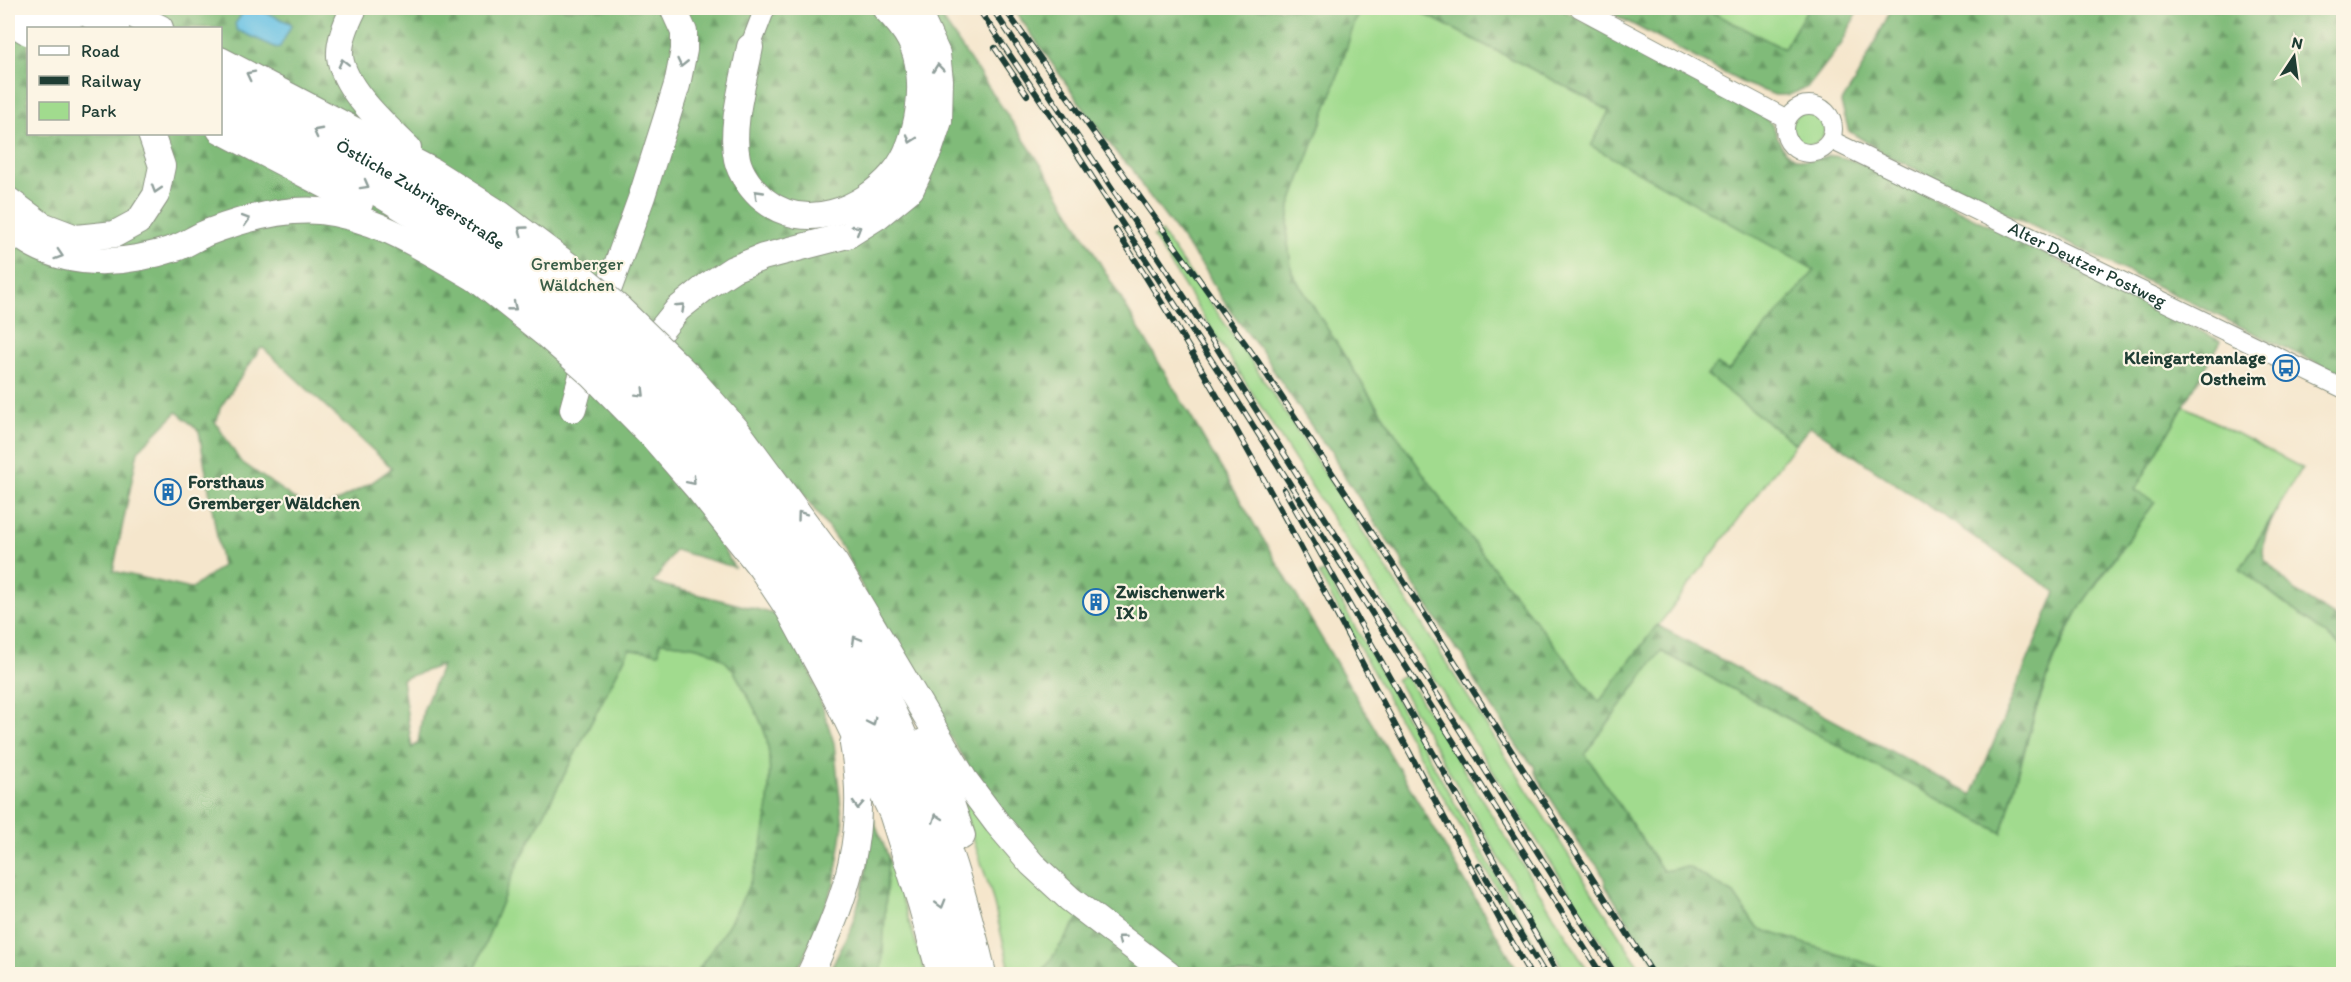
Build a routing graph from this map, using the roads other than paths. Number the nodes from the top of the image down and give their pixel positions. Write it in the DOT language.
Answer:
graph roads {
  1 [pos="75,8"];
  2 [pos="120,8"];
  3 [pos="354,8"];
  4 [pos="673,8"];
  5 [pos="765,8"];
  6 [pos="885,8"];
  7 [pos="912,8"];
  8 [pos="1579,8"];
  9 [pos="42,19"];
  10 [pos="8,20"];
  11 [pos="8,26"];
  12 [pos="114,27"];
  13 [pos="158,27"];
  14 [pos="750,47"];
  15 [pos="222,61"];
  16 [pos="222,83"];
  17 [pos="222,109"];
  18 [pos="1787,119"];
  19 [pos="222,131"];
  20 [pos="151,135"];
  21 [pos="1831,140"];
  22 [pos="432,171"];
  23 [pos="8,200"];
  24 [pos="8,228"];
  25 [pos="482,282"];
  26 [pos="556,299"];
  27 [pos="622,360"];
  28 [pos="2343,389"];
  29 [pos="671,406"];
  30 [pos="573,409"];
  31 [pos="805,575"];
  32 [pos="887,654"];
  33 [pos="850,726"];
  34 [pos="810,975"];
  35 [pos="940,975"];
  36 [pos="957,975"];
  37 [pos="983,975"];
  38 [pos="1001,975"];
  39 [pos="1168,975"];
  1 -- 12 [label="highway"];
  2 -- 13 [label="highway"];
  22 -- 3 [label="highway, one-way"];
  4 -- 30 [label="highway, one-way"];
  5 -- 14 [label="main road"];
  6 -- 14 [label="highway, one-way"];
  27 -- 7 [label="highway, one-way"];
  8 -- 18 [label="street"];
  9 -- 10 [label="highway, bridge"];
  9 -- 11 [label="highway"];
  22 -- 15 [label="highway, one-way"];
  26 -- 16 [label="highway, Östliche Zubringerstraße, one-way"];
  17 -- 26 [label="highway, Östliche Zubringerstraße, one-way"];
  18 -- 21 [label="street"];
  18 -- 21 [label="street"];
  19 -- 25 [label="highway"];
  20 -- 23 [label="highway, one-way"];
  21 -- 28 [label="street, Alter Deutzer Postweg"];
  26 -- 22 [label="highway, one-way"];
  24 -- 25 [label="highway, one-way"];
  25 -- 26 [label="highway, one-way"];
  26 -- 29 [label="highway, one-way, bridge"];
  26 -- 29 [label="highway, bridge"];
  29 -- 31 [label="highway"];
  32 -- 29 [label="highway, one-way"];
  29 -- 33 [label="highway, one-way"];
  31 -- 36 [label="highway, one-way"];
  37 -- 31 [label="highway, one-way"];
  32 -- 38 [label="highway"];
  39 -- 32 [label="highway, one-way"];
  33 -- 34 [label="highway, one-way"];
  33 -- 35 [label="highway"];
}
